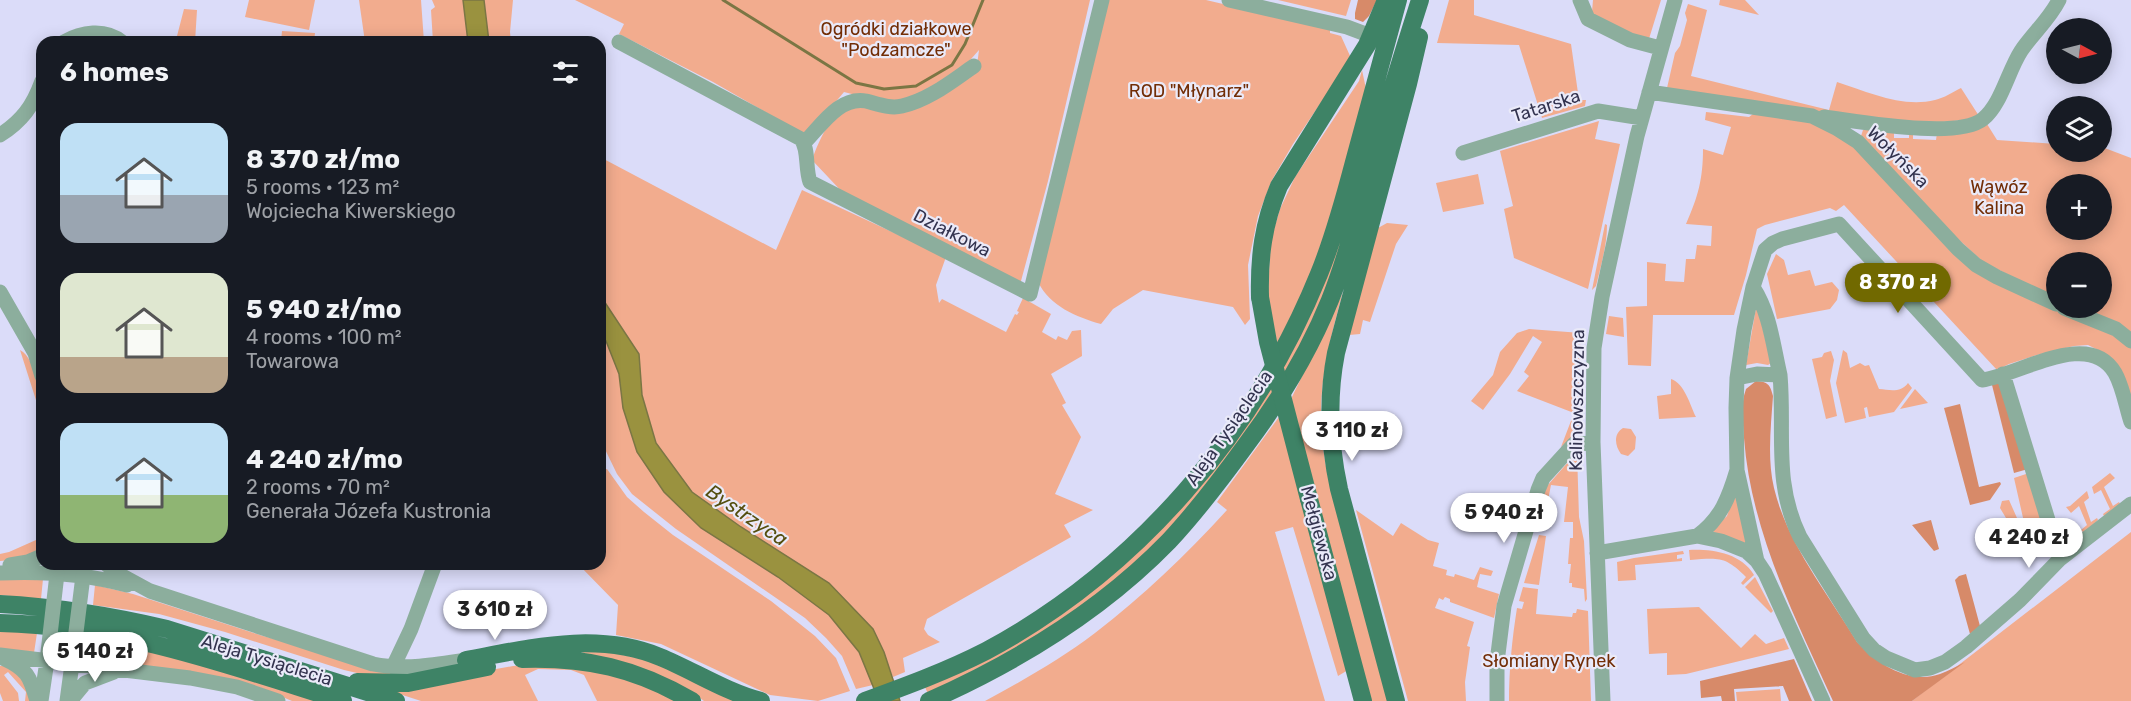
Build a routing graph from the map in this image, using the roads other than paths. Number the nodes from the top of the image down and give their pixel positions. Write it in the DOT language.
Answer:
graph roads {
  1 [pos="1102,0"];
  2 [pos="1229,0"];
  3 [pos="1386,0"];
  4 [pos="1398,0"];
  5 [pos="1420,0"];
  6 [pos="1427,0"];
  7 [pos="1580,0"];
  8 [pos="1675,0"];
  9 [pos="2059,0"];
  10 [pos="76,36"];
  11 [pos="108,36"];
  12 [pos="1371,36"];
  13 [pos="620,42"];
  14 [pos="1660,48"];
  15 [pos="974,66"];
  16 [pos="1649,92"];
  17 [pos="36,94"];
  18 [pos="1812,116"];
  19 [pos="1642,118"];
  20 [pos="1862,122"];
  21 [pos="0,135"];
  22 [pos="1853,138"];
  23 [pos="804,143"];
  24 [pos="1463,153"];
  25 [pos="1753,287"];
  26 [pos="0,291"];
  27 [pos="2046,299"];
  28 [pos="2088,318"];
  29 [pos="2131,341"];
  30 [pos="36,354"];
  31 [pos="2003,374"];
  32 [pos="1780,375"];
  33 [pos="1737,378"];
  34 [pos="2131,422"];
  35 [pos="1593,442"];
  36 [pos="1737,470"];
  37 [pos="2131,504"];
  38 [pos="1697,536"];
  39 [pos="1598,553"];
  40 [pos="36,559"];
  41 [pos="2060,559"];
  42 [pos="1757,561"];
  43 [pos="0,567"];
  44 [pos="44,570"];
  45 [pos="58,570"];
  46 [pos="84,570"];
  47 [pos="113,570"];
  48 [pos="433,570"];
  49 [pos="0,573"];
  50 [pos="150,591"];
  51 [pos="0,604"];
  52 [pos="0,623"];
  53 [pos="0,656"];
  54 [pos="524,659"];
  55 [pos="466,660"];
  56 [pos="47,661"];
  57 [pos="72,664"];
  58 [pos="393,667"];
  59 [pos="123,670"];
  60 [pos="334,681"];
  61 [pos="39,701"];
  62 [pos="68,701"];
  63 [pos="278,701"];
  64 [pos="343,701"];
  65 [pos="396,701"];
  66 [pos="692,701"];
  67 [pos="761,701"];
  68 [pos="865,701"];
  69 [pos="928,701"];
  70 [pos="1363,701"];
  71 [pos="1396,701"];
  72 [pos="1497,701"];
  73 [pos="1603,701"];
  74 [pos="1823,701"];
  1 -- 23 [label="street, Działkowa"];
  2 -- 12 [label="street"];
  3 -- 12 [label="main road, Mełgiewska"];
  4 -- 68 [label="main road, Aleja Tysiąclecia"];
  5 -- 69 [label="main road, Aleja Tysiąclecia"];
  6 -- 71 [label="main road, Mełgiewska"];
  7 -- 14 [label="street"];
  8 -- 14 [label="street, Kalinowszczyzna"];
  9 -- 20 [label="street"];
  10 -- 11 [label="street"];
  12 -- 70 [label="main road, Mełgiewska, bridge"];
  13 -- 23 [label="street"];
  14 -- 16 [label="street, Kalinowszczyzna"];
  15 -- 23 [label="street"];
  16 -- 18 [label="street, Wołyńska"];
  16 -- 19 [label="street, Kalinowszczyzna"];
  17 -- 21 [label="street"];
  18 -- 20 [label="street"];
  18 -- 22 [label="street, Wołyńska"];
  19 -- 24 [label="street, Tatarska"];
  19 -- 35 [label="street, Kalinowszczyzna"];
  20 -- 22 [label="street"];
  22 -- 27 [label="street, Wołyńska"];
  25 -- 31 [label="street"];
  25 -- 32 [label="street"];
  25 -- 33 [label="street"];
  26 -- 30 [label="street"];
  28 -- 29 [label="street"];
  31 -- 34 [label="street"];
  31 -- 41 [label="street"];
  32 -- 33 [label="street"];
  32 -- 41 [label="street"];
  33 -- 36 [label="street"];
  35 -- 39 [label="street, Kalinowszczyzna"];
  35 -- 72 [label="street"];
  36 -- 38 [label="street"];
  36 -- 42 [label="street"];
  37 -- 41 [label="street"];
  38 -- 39 [label="street"];
  38 -- 42 [label="street"];
  39 -- 73 [label="street, Kalinowszczyzna"];
  40 -- 43 [label="street"];
  42 -- 74 [label="street"];
  44 -- 49 [label="street"];
  45 -- 56 [label="street, bridge"];
  46 -- 50 [label="street"];
  46 -- 57 [label="street, bridge"];
  47 -- 50 [label="street"];
  48 -- 58 [label="street"];
  50 -- 58 [label="street"];
  51 -- 60 [label="main road, Aleja Tysiąclecia"];
  52 -- 64 [label="main road, Aleja Tysiąclecia"];
  53 -- 56 [label="street"];
  53 -- 61 [label="street"];
  54 -- 55 [label="main road"];
  54 -- 60 [label="main road"];
  54 -- 66 [label="main road"];
  55 -- 58 [label="street"];
  55 -- 67 [label="main road"];
  56 -- 57 [label="street"];
  56 -- 61 [label="street"];
  57 -- 59 [label="street"];
  57 -- 62 [label="street"];
  59 -- 62 [label="street"];
  59 -- 63 [label="street"];
  60 -- 65 [label="main road, Aleja Tysiąclecia"];
}
